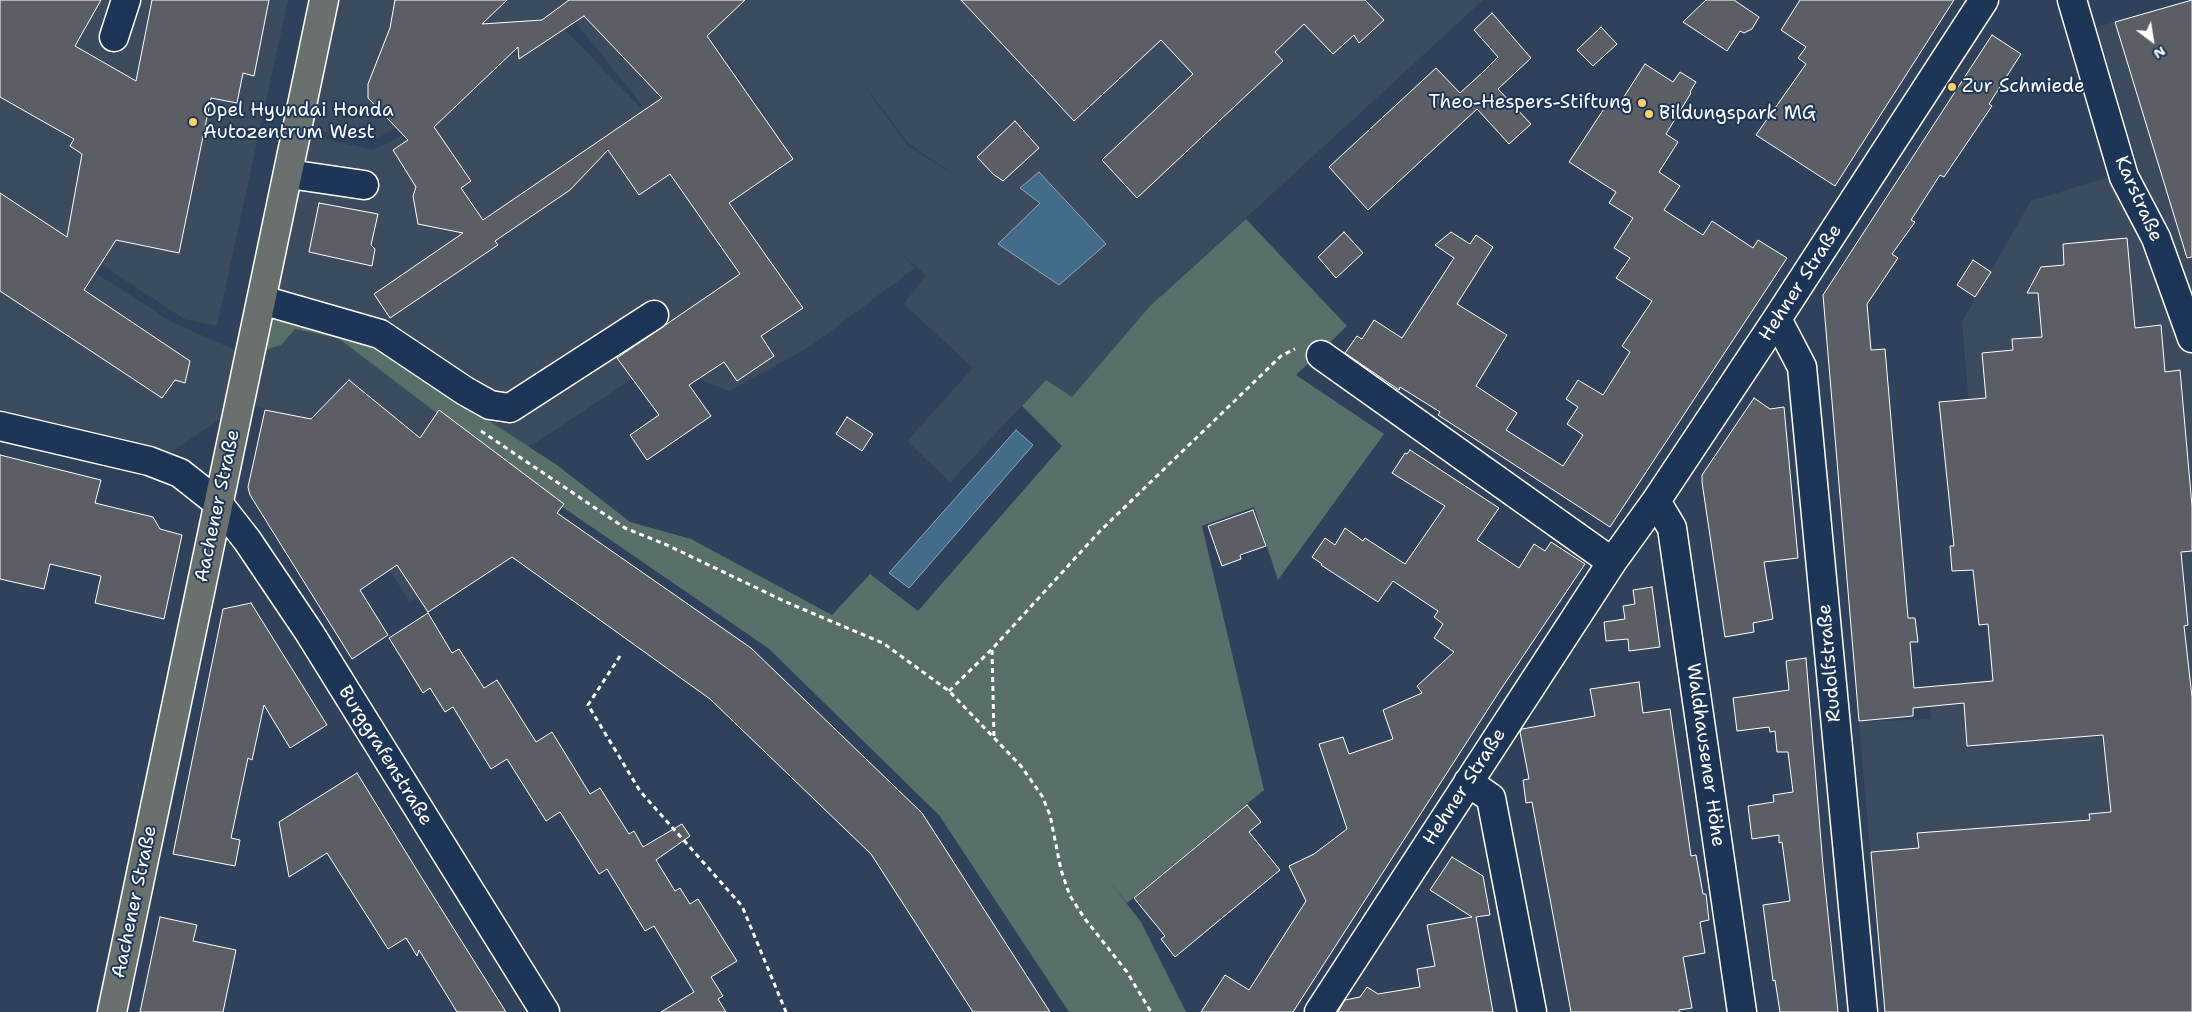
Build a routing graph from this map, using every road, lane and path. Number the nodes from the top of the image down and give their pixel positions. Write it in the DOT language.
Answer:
graph roads {
  1 [pos="126,0"];
  2 [pos="324,0"];
  3 [pos="1984,0"];
  4 [pos="2072,0"];
  5 [pos="114,37"];
  6 [pos="288,174"];
  7 [pos="364,185"];
  8 [pos="262,300"];
  9 [pos="654,315"];
  10 [pos="1777,320"];
  11 [pos="2192,338"];
  12 [pos="1321,355"];
  13 [pos="0,426"];
  14 [pos="475,427"];
  15 [pos="1656,502"];
  16 [pos="218,504"];
  17 [pos="1612,562"];
  18 [pos="992,649"];
  19 [pos="620,656"];
  20 [pos="950,691"];
  21 [pos="994,737"];
  22 [pos="1468,782"];
  23 [pos="112,1012"];
  24 [pos="544,1012"];
  25 [pos="786,1012"];
  26 [pos="1151,1012"];
  27 [pos="1319,1012"];
  28 [pos="1532,1012"];
  29 [pos="1742,1012"];
  30 [pos="1863,1012"];
  1 -- 5 [label="street"];
  2 -- 6 [label="main road, Aachener Straße"];
  3 -- 10 [label="street, Hehner Straße"];
  4 -- 11 [label="street, Karstraße"];
  6 -- 7 [label="street"];
  6 -- 8 [label="main road, Aachener Straße"];
  8 -- 9 [label="street"];
  8 -- 16 [label="main road, Aachener Straße"];
  10 -- 15 [label="street, Hehner Straße"];
  10 -- 30 [label="street, Rudolfstraße"];
  12 -- 17 [label="street"];
  12 -- 18 [label="path"];
  13 -- 16 [label="street, Burggrafenstraße"];
  14 -- 20 [label="path"];
  15 -- 17 [label="street, Hehner Straße"];
  15 -- 29 [label="street, Waldhausener Höhe"];
  16 -- 23 [label="main road, Aachener Straße"];
  16 -- 24 [label="street, Burggrafenstraße"];
  17 -- 22 [label="street, Hehner Straße"];
  18 -- 20 [label="path"];
  18 -- 21 [label="path"];
  19 -- 25 [label="path"];
  20 -- 21 [label="path"];
  21 -- 26 [label="path"];
  22 -- 27 [label="street, Hehner Straße"];
  22 -- 28 [label="street"];
}
